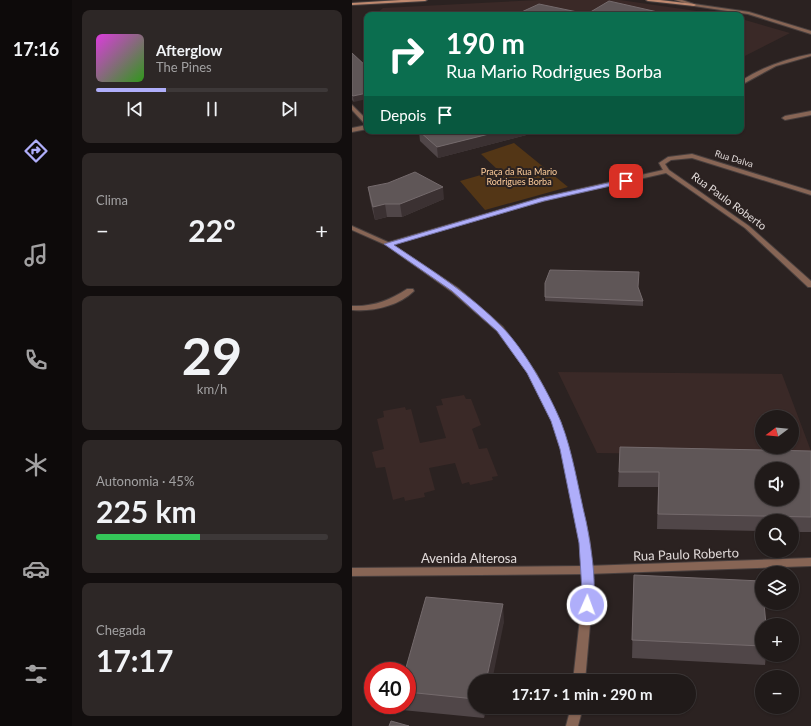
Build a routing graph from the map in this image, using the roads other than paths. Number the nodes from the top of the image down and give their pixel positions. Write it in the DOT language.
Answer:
graph roads {
  1 [pos="425,0"];
  2 [pos="648,0"];
  3 [pos="677,0"];
  4 [pos="352,4"];
  5 [pos="694,5"];
  6 [pos="742,12"];
  7 [pos="744,12"];
  8 [pos="811,33"];
  9 [pos="811,55"];
  10 [pos="744,81"];
  11 [pos="352,108"];
  12 [pos="811,113"];
  13 [pos="785,118"];
  14 [pos="364,120"];
  15 [pos="364,128"];
  16 [pos="352,130"];
  17 [pos="668,171"];
  18 [pos="811,192"];
  19 [pos="352,228"];
  20 [pos="388,244"];
  21 [pos="811,285"];
  22 [pos="410,291"];
  23 [pos="352,308"];
  24 [pos="811,562"];
  25 [pos="586,570"];
  26 [pos="352,572"];
  27 [pos="580,674"];
  28 [pos="575,714"];
  29 [pos="572,726"];
  1 -- 4 [label="main road"];
  2 -- 5 [label="main road"];
  3 -- 5 [label="street"];
  5 -- 6 [label="street"];
  7 -- 8 [label="street"];
  9 -- 10 [label="street"];
  11 -- 14 [label="street"];
  12 -- 13 [label="street"];
  15 -- 16 [label="street"];
  17 -- 18 [label="street, Rua Dalva"];
  17 -- 20 [label="street"];
  17 -- 21 [label="street, Rua Paulo Roberto"];
  19 -- 20 [label="street"];
  20 -- 25 [label="street"];
  22 -- 23 [label="street"];
  24 -- 25 [label="street, Rua Paulo Roberto"];
  25 -- 26 [label="street, Avenida Alterosa"];
  25 -- 27 [label="street"];
  28 -- 29 [label="street"];
}
